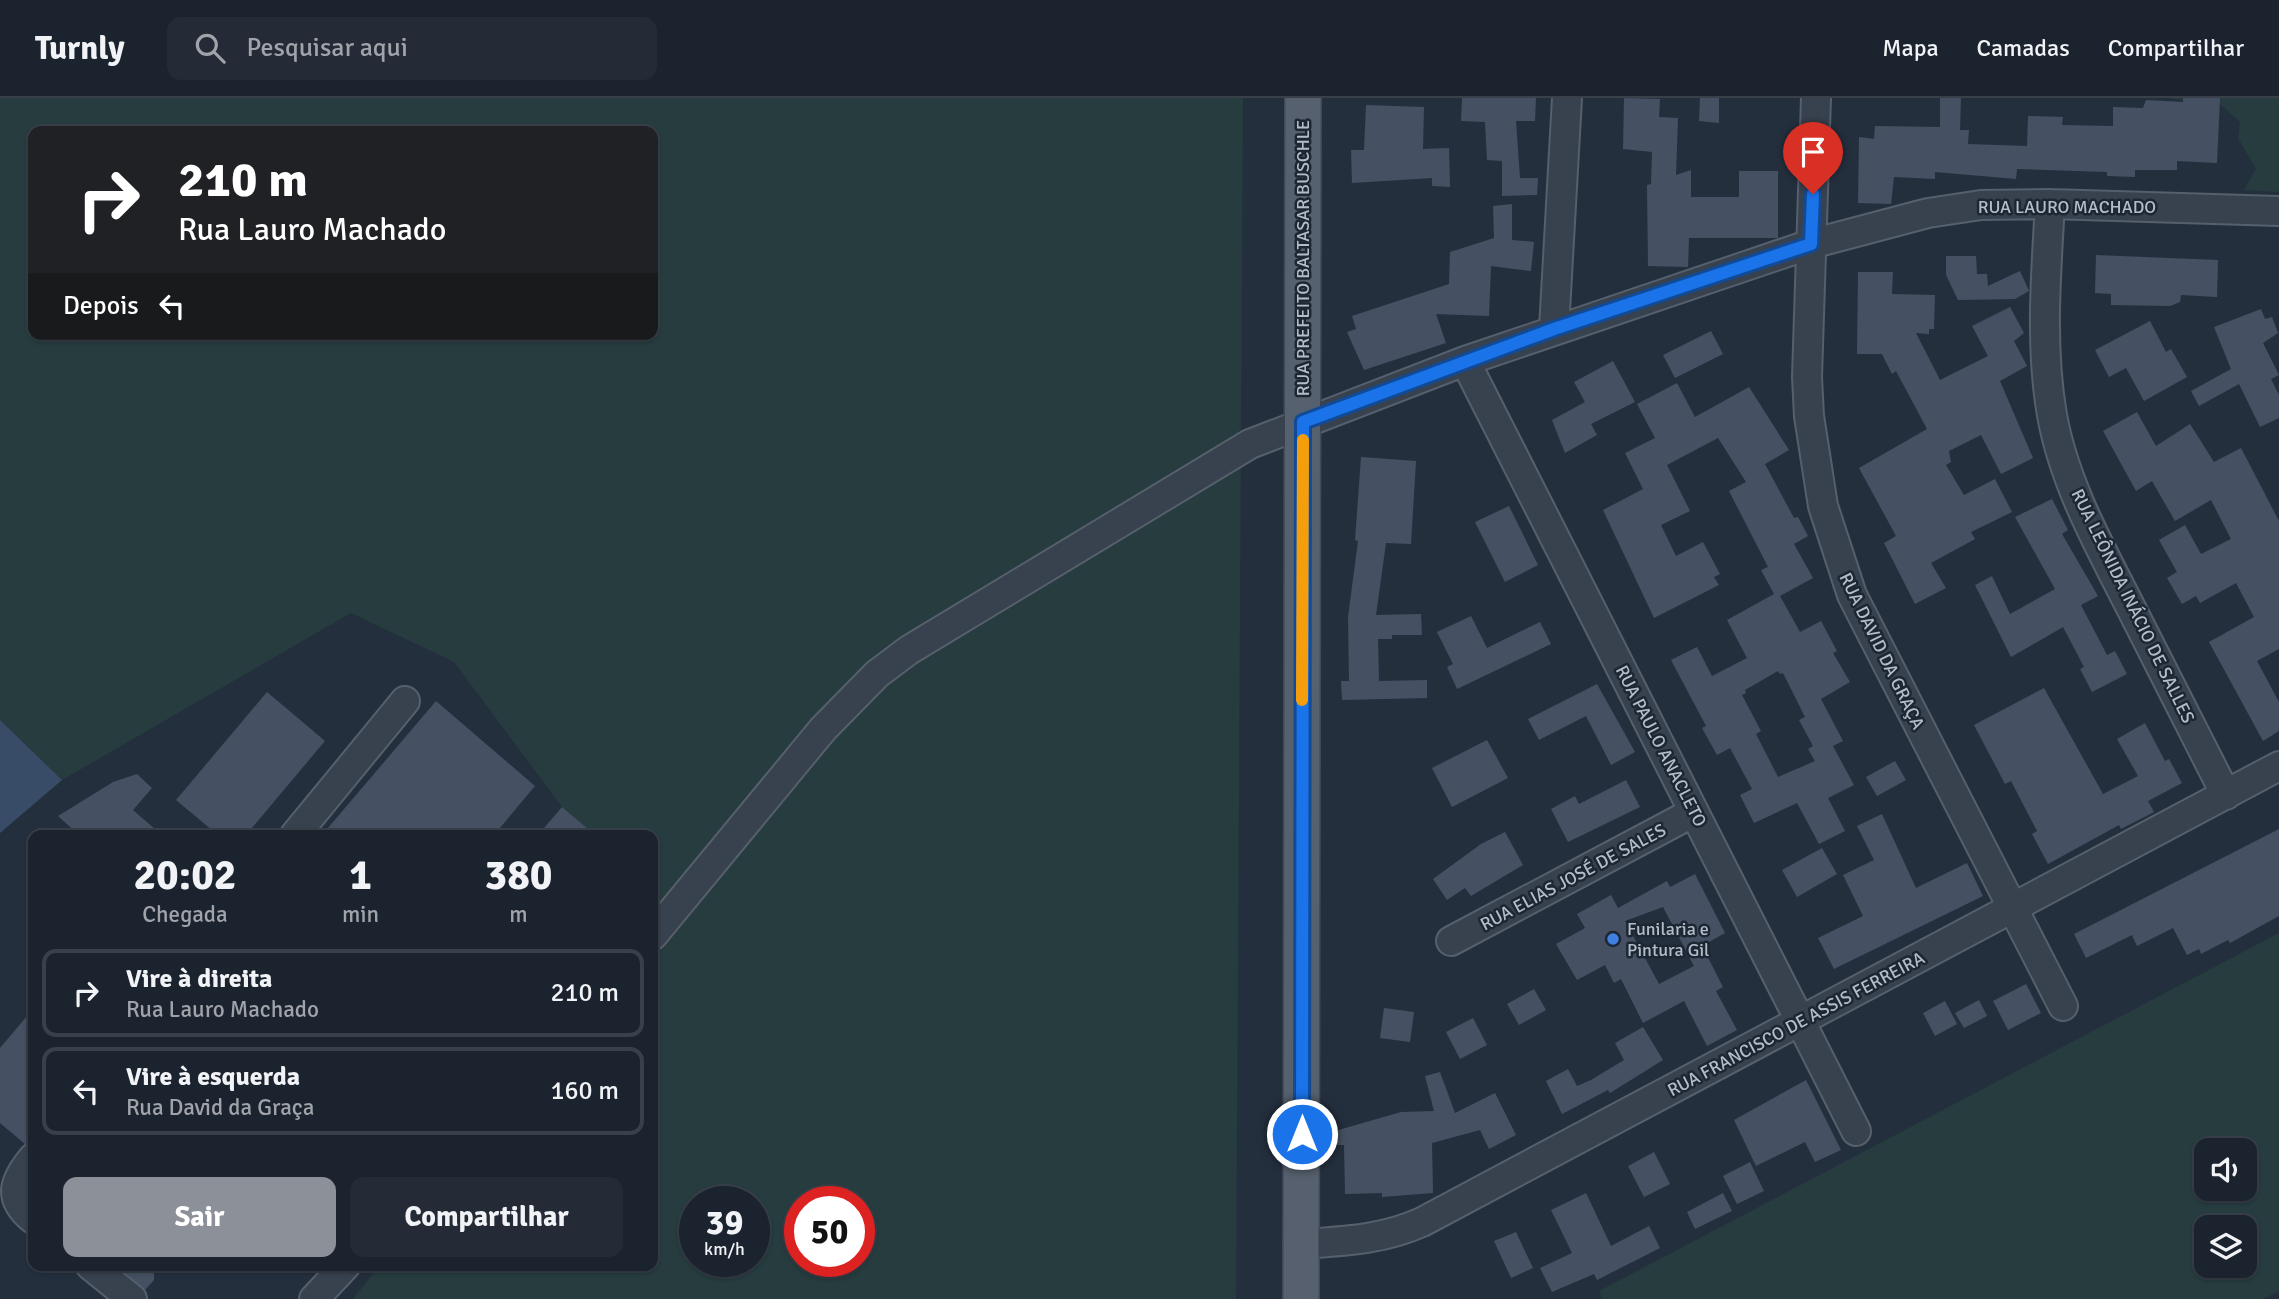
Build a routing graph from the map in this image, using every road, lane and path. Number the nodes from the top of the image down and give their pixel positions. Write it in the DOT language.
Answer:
graph roads {
  1 [pos="1303,98"];
  2 [pos="1567,98"];
  3 [pos="1816,98"];
  4 [pos="2050,204"];
  5 [pos="2279,211"];
  6 [pos="1811,244"];
  7 [pos="1554,329"];
  8 [pos="1465,361"];
  9 [pos="1303,422"];
  10 [pos="405,701"];
  11 [pos="2279,766"];
  12 [pos="2226,795"];
  13 [pos="1694,812"];
  14 [pos="299,830"];
  15 [pos="2013,909"];
  16 [pos="658,929"];
  17 [pos="1451,941"];
  18 [pos="2063,1006"];
  19 [pos="1800,1021"];
  20 [pos="1856,1131"];
  21 [pos="28,1164"];
  22 [pos="28,1215"];
  23 [pos="1302,1244"];
  24 [pos="97,1271"];
  25 [pos="340,1271"];
  26 [pos="132,1299"];
  27 [pos="314,1299"];
  28 [pos="1301,1299"];
  1 -- 9 [label="main road, RUA PREFEITO BALTASAR BUSCHLE"];
  2 -- 7 [label="street"];
  3 -- 6 [label="street, RUA DAVID DA GRAÇA"];
  4 -- 5 [label="street, RUA LAURO MACHADO"];
  4 -- 6 [label="street, RUA LAURO MACHADO"];
  4 -- 12 [label="street, RUA LEÔNIDA INÁCIO DE SALLES"];
  6 -- 7 [label="street, RUA LAURO MACHADO"];
  6 -- 15 [label="street, RUA DAVID DA GRAÇA"];
  7 -- 8 [label="street, RUA LAURO MACHADO"];
  8 -- 9 [label="street, RUA LAURO MACHADO"];
  8 -- 13 [label="street, RUA PAULO ANACLETO"];
  9 -- 16 [label="street, RUA LAURO MACHADO"];
  9 -- 23 [label="main road, RUA PREFEITO BALTASAR BUSCHLE"];
  10 -- 14 [label="street"];
  11 -- 12 [label="street, RUA FRANCISCO DE ASSIS FERREIRA"];
  12 -- 15 [label="street, RUA FRANCISCO DE ASSIS FERREIRA"];
  13 -- 17 [label="street, RUA ELIAS JOSÉ DE SALES"];
  13 -- 19 [label="street, RUA PAULO ANACLETO"];
  15 -- 18 [label="street, RUA DAVID DA GRAÇA"];
  15 -- 19 [label="street, RUA FRANCISCO DE ASSIS FERREIRA"];
  19 -- 20 [label="street, RUA PAULO ANACLETO"];
  19 -- 23 [label="street, RUA FRANCISCO DE ASSIS FERREIRA"];
  21 -- 22 [label="street"];
  23 -- 28 [label="main road, RUA PREFEITO BALTASAR BUSCHLE"];
  24 -- 26 [label="street"];
  25 -- 27 [label="street"];
}
